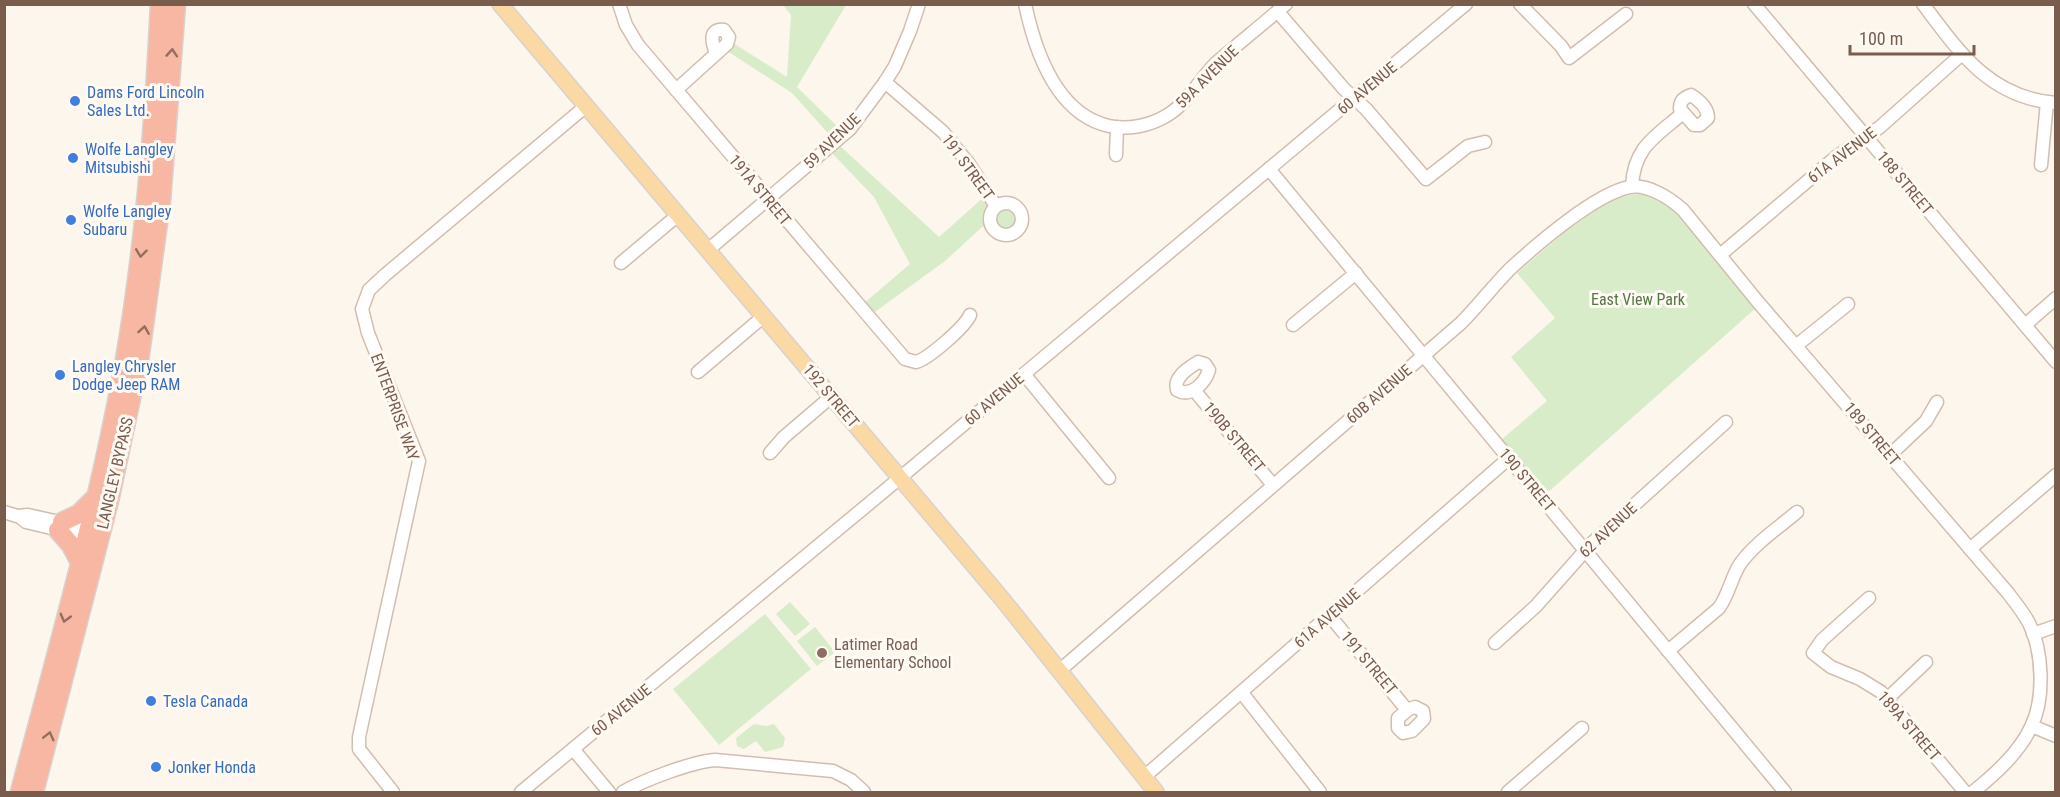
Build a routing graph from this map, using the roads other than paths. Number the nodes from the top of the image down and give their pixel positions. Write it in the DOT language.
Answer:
graph roads {
  1 [pos="160,4"];
  2 [pos="176,4"];
  3 [pos="500,4"];
  4 [pos="619,4"];
  5 [pos="919,4"];
  6 [pos="1024,4"];
  7 [pos="1466,4"];
  8 [pos="1520,4"];
  9 [pos="1754,4"];
  10 [pos="1923,4"];
  11 [pos="1282,8"];
  12 [pos="1626,14"];
  13 [pos="716,53"];
  14 [pos="1962,54"];
  15 [pos="885,82"];
  16 [pos="676,90"];
  17 [pos="1354,98"];
  18 [pos="2051,103"];
  19 [pos="586,106"];
  20 [pos="1683,113"];
  21 [pos="1118,128"];
  22 [pos="1866,137"];
  23 [pos="1485,142"];
  24 [pos="1116,155"];
  25 [pos="2041,165"];
  26 [pos="1269,169"];
  27 [pos="1632,186"];
  28 [pos="768,200"];
  29 [pos="996,206"];
  30 [pos="678,214"];
  31 [pos="708,250"];
  32 [pos="1720,255"];
  33 [pos="621,263"];
  34 [pos="1356,273"];
  35 [pos="2055,298"];
  36 [pos="1848,304"];
  37 [pos="970,315"];
  38 [pos="764,316"];
  39 [pos="1293,325"];
  40 [pos="2025,325"];
  41 [pos="1797,345"];
  42 [pos="1424,355"];
  43 [pos="2055,362"];
  44 [pos="698,372"];
  45 [pos="1024,374"];
  46 [pos="1194,390"];
  47 [pos="832,396"];
  48 [pos="1938,402"];
  49 [pos="1726,422"];
  50 [pos="770,453"];
  51 [pos="1890,455"];
  52 [pos="1509,459"];
  53 [pos="2055,475"];
  54 [pos="901,478"];
  55 [pos="1109,478"];
  56 [pos="1273,485"];
  57 [pos="97,496"];
  58 [pos="4,512"];
  59 [pos="1797,512"];
  60 [pos="60,526"];
  61 [pos="94,534"];
  62 [pos="1970,549"];
  63 [pos="1585,550"];
  64 [pos="80,562"];
  65 [pos="1869,598"];
  66 [pos="1330,616"];
  67 [pos="2055,626"];
  68 [pos="2033,634"];
  69 [pos="1495,643"];
  70 [pos="1668,651"];
  71 [pos="1926,662"];
  72 [pos="1059,671"];
  73 [pos="1242,693"];
  74 [pos="1887,699"];
  75 [pos="1407,710"];
  76 [pos="2032,726"];
  77 [pos="1582,728"];
  78 [pos="2055,736"];
  79 [pos="573,749"];
  80 [pos="1144,777"];
  81 [pos="20,792"];
  82 [pos="34,792"];
  83 [pos="393,792"];
  84 [pos="520,792"];
  85 [pos="609,792"];
  86 [pos="623,792"];
  87 [pos="864,792"];
  88 [pos="1156,792"];
  89 [pos="1320,792"];
  90 [pos="1508,792"];
  91 [pos="1785,792"];
  92 [pos="1965,792"];
  93 [pos="1973,792"];
  1 -- 57 [label="highway, LANGLEY BYPASS, one-way"];
  61 -- 2 [label="highway, LANGLEY BYPASS, one-way"];
  3 -- 19 [label="main road, 192 STREET"];
  4 -- 16 [label="street, 191A STREET"];
  5 -- 15 [label="street, 59 AVENUE"];
  6 -- 21 [label="street"];
  7 -- 17 [label="street, 60 AVENUE"];
  8 -- 12 [label="street"];
  9 -- 22 [label="street, 188 STREET"];
  10 -- 14 [label="street"];
  11 -- 17 [label="street"];
  11 -- 21 [label="street, 59A AVENUE"];
  13 -- 16 [label="street"];
  14 -- 18 [label="street"];
  14 -- 22 [label="street, 61A AVENUE"];
  15 -- 28 [label="street, 59 AVENUE"];
  15 -- 29 [label="street, 191 STREET"];
  16 -- 28 [label="street, 191A STREET"];
  17 -- 23 [label="street"];
  17 -- 26 [label="street, 60 AVENUE"];
  18 -- 25 [label="street"];
  19 -- 30 [label="main road, 192 STREET"];
  19 -- 83 [label="street, ENTERPRISE WAY"];
  20 -- 27 [label="street"];
  21 -- 24 [label="street"];
  22 -- 32 [label="street, 61A AVENUE"];
  22 -- 40 [label="street, 188 STREET"];
  26 -- 34 [label="street, 190 STREET"];
  26 -- 45 [label="street, 60 AVENUE"];
  27 -- 32 [label="street, 189 STREET"];
  27 -- 42 [label="street, 60B AVENUE"];
  28 -- 31 [label="street, 59 AVENUE"];
  28 -- 37 [label="street, 191A STREET"];
  30 -- 31 [label="main road, 192 STREET"];
  30 -- 33 [label="street"];
  31 -- 38 [label="main road, 192 STREET"];
  32 -- 41 [label="street, 189 STREET"];
  34 -- 39 [label="street"];
  34 -- 42 [label="street, 190 STREET"];
  35 -- 40 [label="street"];
  36 -- 41 [label="street"];
  38 -- 44 [label="street"];
  38 -- 47 [label="main road, 192 STREET"];
  40 -- 43 [label="street, 188 STREET"];
  41 -- 51 [label="street, 189 STREET"];
  42 -- 52 [label="street, 190 STREET"];
  42 -- 56 [label="street, 60B AVENUE"];
  45 -- 54 [label="street, 60 AVENUE"];
  45 -- 55 [label="street"];
  46 -- 56 [label="street, 190B STREET"];
  47 -- 50 [label="street"];
  47 -- 54 [label="main road, 192 STREET"];
  48 -- 51 [label="street"];
  49 -- 63 [label="street, 62 AVENUE"];
  51 -- 62 [label="street, 189 STREET"];
  52 -- 63 [label="street, 190 STREET"];
  52 -- 66 [label="street, 61A AVENUE"];
  53 -- 62 [label="street"];
  54 -- 72 [label="main road, 192 STREET"];
  54 -- 79 [label="street, 60 AVENUE"];
  56 -- 72 [label="street, 60B AVENUE"];
  57 -- 60 [label="highway"];
  57 -- 61 [label="highway, LANGLEY BYPASS"];
  58 -- 60 [label="street"];
  59 -- 70 [label="street"];
  60 -- 61 [label="street"];
  60 -- 64 [label="highway"];
  61 -- 64 [label="highway, LANGLEY BYPASS"];
  82 -- 61 [label="highway, LANGLEY BYPASS, one-way"];
  62 -- 68 [label="street, 189 STREET"];
  63 -- 69 [label="street, 62 AVENUE"];
  63 -- 70 [label="street, 190 STREET"];
  64 -- 81 [label="highway, LANGLEY BYPASS, one-way"];
  65 -- 74 [label="street, 189A STREET"];
  66 -- 73 [label="street, 61A AVENUE"];
  66 -- 75 [label="street, 191 STREET"];
  67 -- 68 [label="street"];
  68 -- 76 [label="street, 189 STREET"];
  70 -- 91 [label="street, 190 STREET"];
  71 -- 74 [label="street"];
  72 -- 80 [label="main road, 192 STREET"];
  73 -- 80 [label="street, 61A AVENUE"];
  73 -- 89 [label="street"];
  74 -- 92 [label="street, 189A STREET"];
  76 -- 78 [label="street"];
  76 -- 93 [label="street"];
  77 -- 90 [label="street"];
  79 -- 84 [label="street, 60 AVENUE"];
  79 -- 85 [label="street"];
  80 -- 88 [label="main road, 192 STREET"];
  86 -- 87 [label="street"];
}
